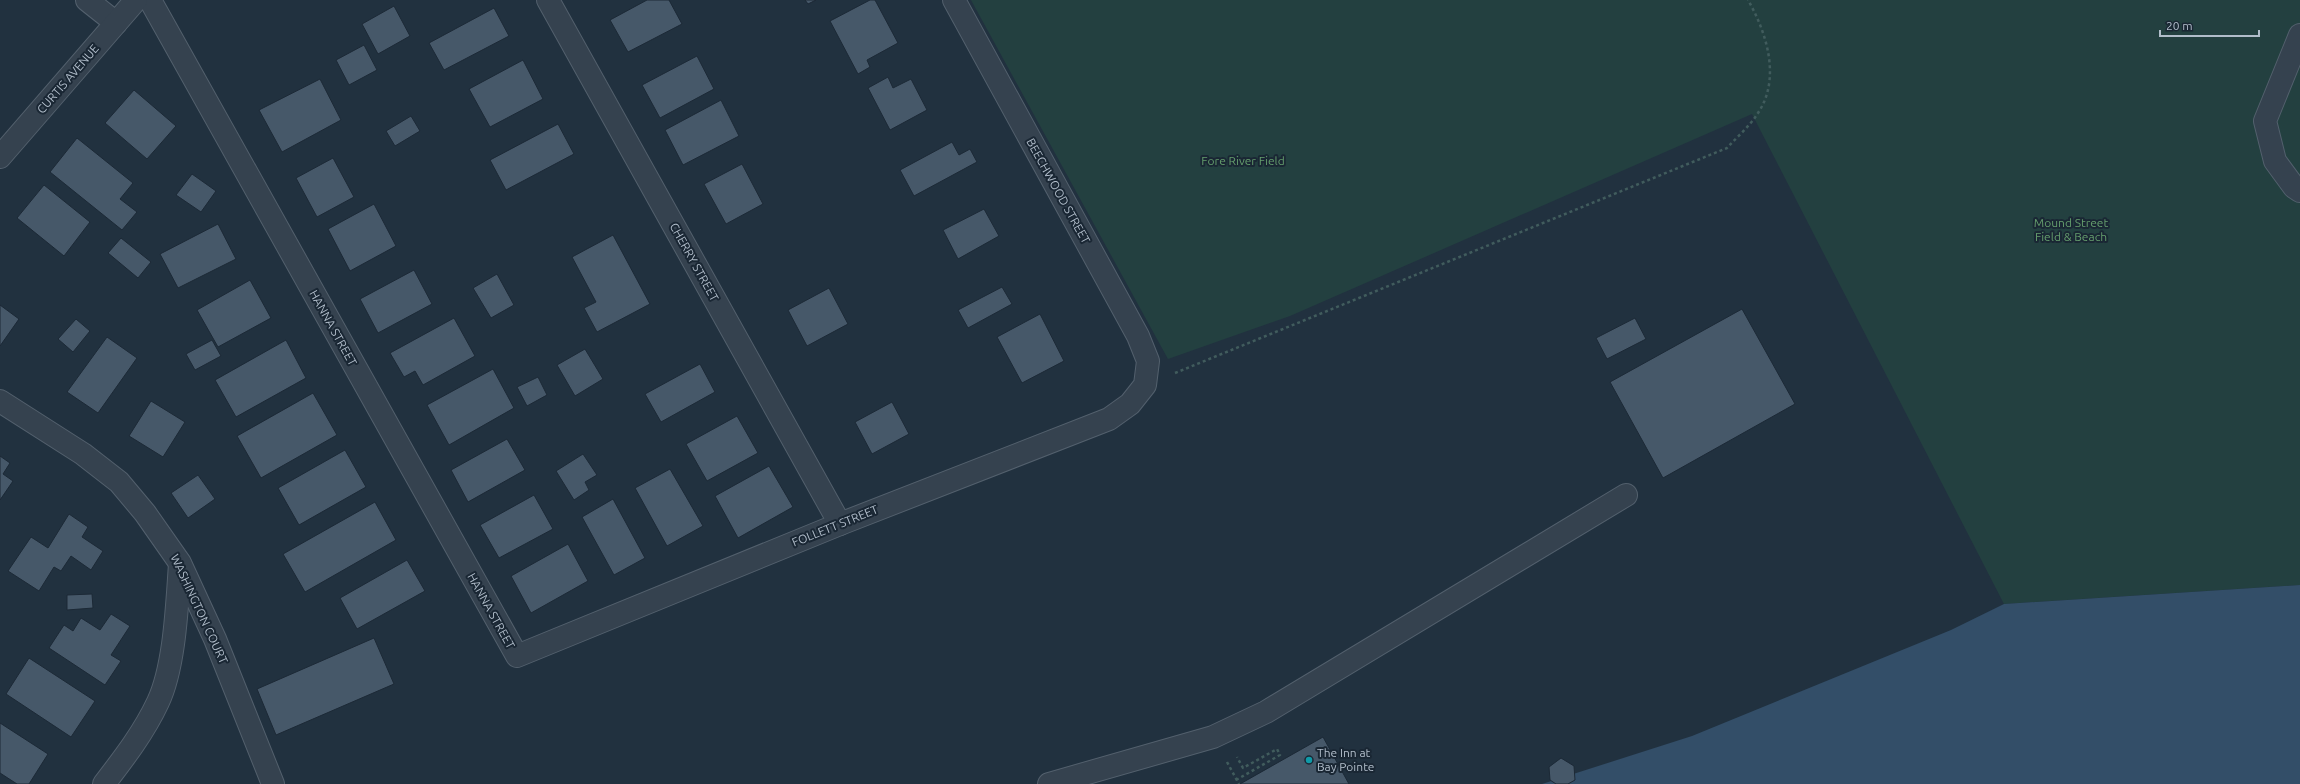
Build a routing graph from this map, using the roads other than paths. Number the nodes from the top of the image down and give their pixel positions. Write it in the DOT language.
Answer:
graph roads {
  1 [pos="87,0"];
  2 [pos="136,0"];
  3 [pos="150,0"];
  4 [pos="548,0"];
  5 [pos="954,0"];
  6 [pos="116,23"];
  7 [pos="2300,34"];
  8 [pos="0,157"];
  9 [pos="2300,191"];
  10 [pos="1145,386"];
  11 [pos="0,401"];
  12 [pos="1626,495"];
  13 [pos="840,524"];
  14 [pos="180,563"];
  15 [pos="517,656"];
  16 [pos="1114,776"];
  17 [pos="104,784"];
  18 [pos="273,784"];
  19 [pos="1049,784"];
  1 -- 6 [label="street"];
  2 -- 6 [label="street, CURTIS AVENUE"];
  3 -- 15 [label="street, HANNA STREET"];
  4 -- 13 [label="street, CHERRY STREET"];
  5 -- 10 [label="street, BEECHWOOD STREET"];
  6 -- 8 [label="street, CURTIS AVENUE"];
  7 -- 9 [label="street"];
  10 -- 13 [label="street, FOLLETT STREET"];
  11 -- 14 [label="street, WASHINGTON COURT"];
  12 -- 16 [label="street"];
  13 -- 15 [label="street, FOLLETT STREET"];
  14 -- 17 [label="street"];
  14 -- 18 [label="street, WASHINGTON COURT"];
  16 -- 19 [label="street"];
}
